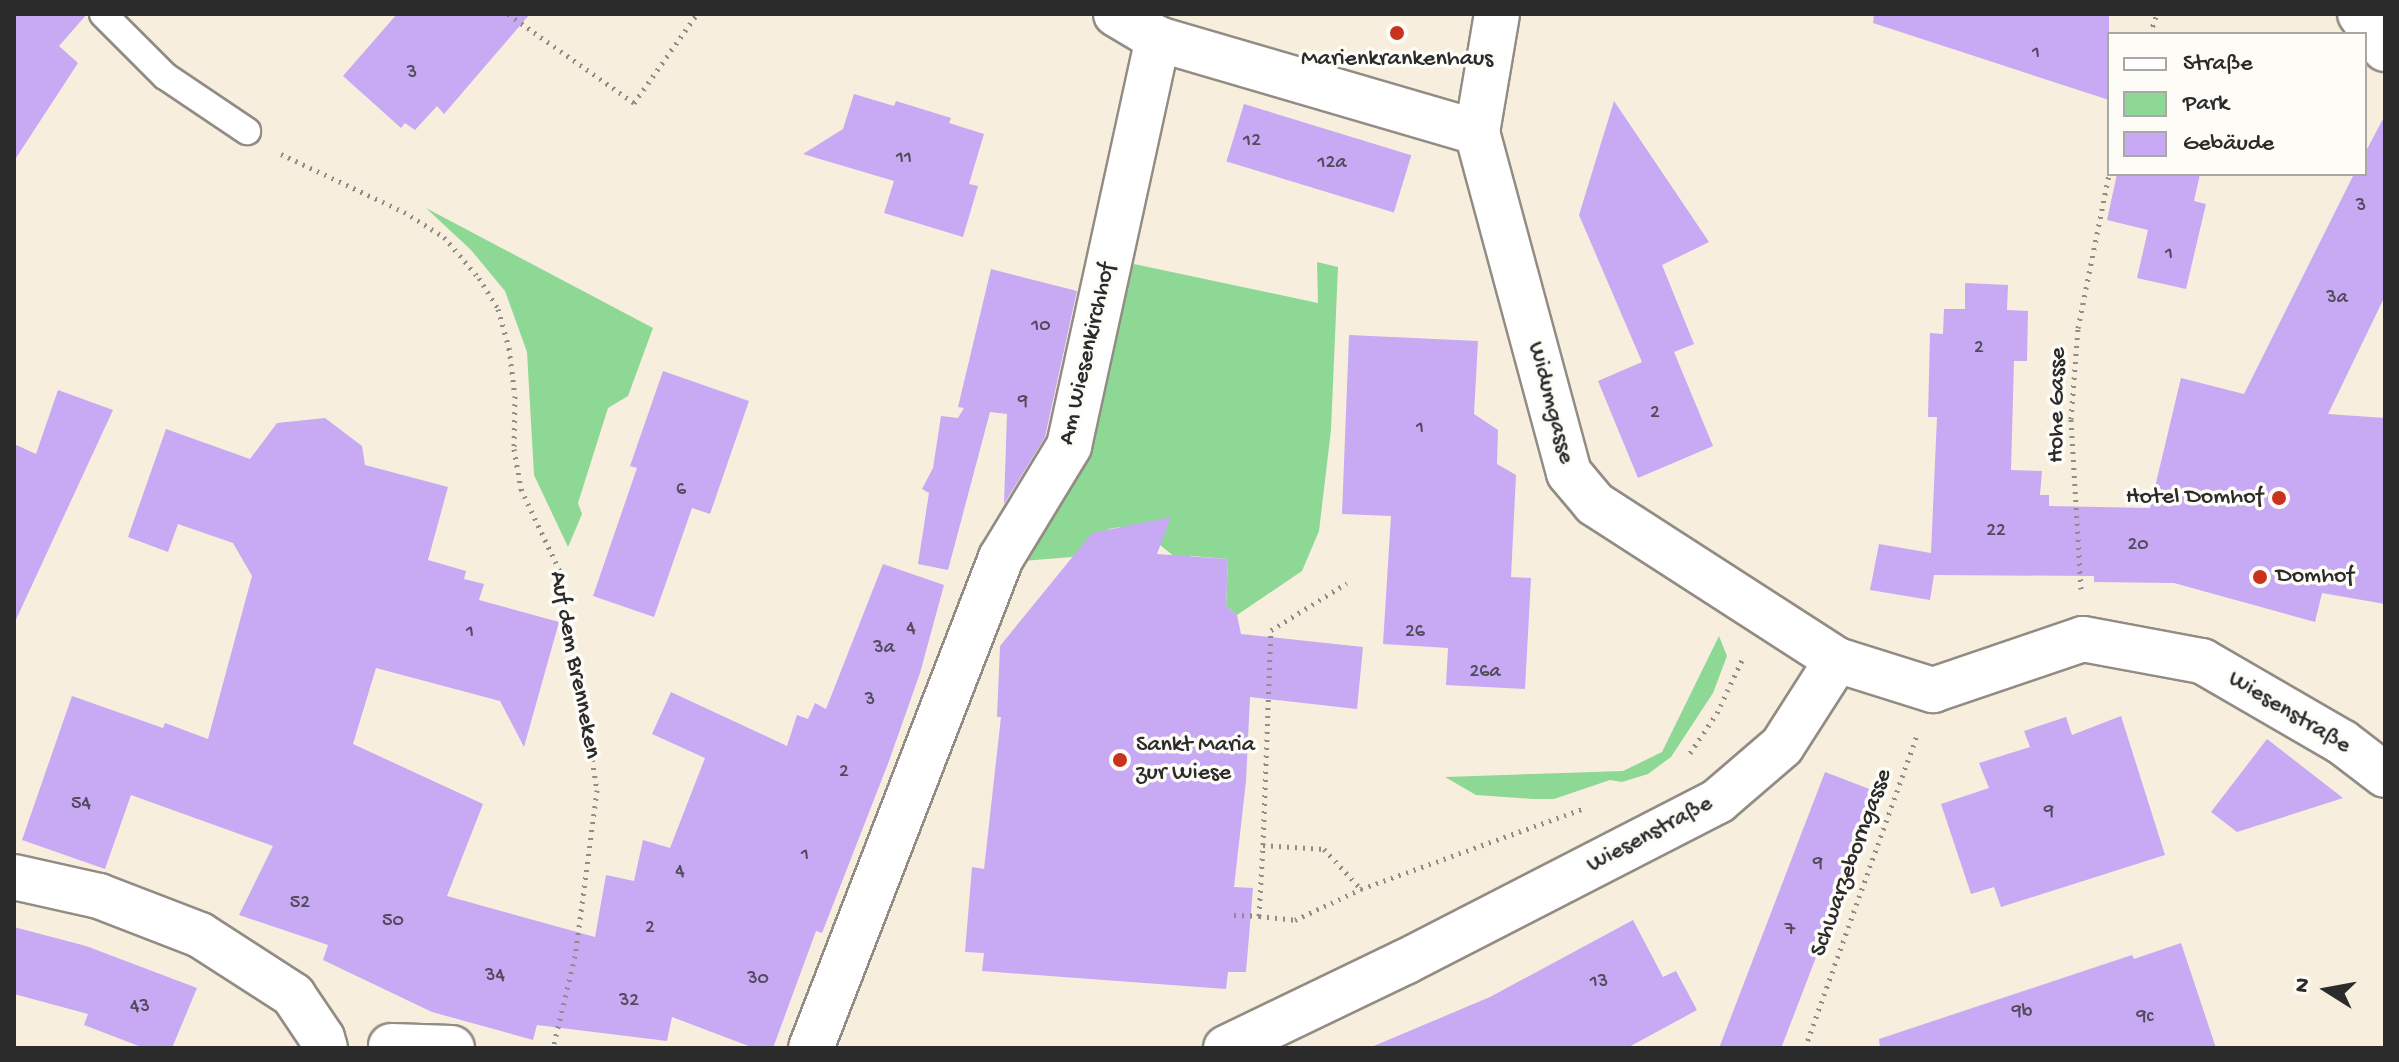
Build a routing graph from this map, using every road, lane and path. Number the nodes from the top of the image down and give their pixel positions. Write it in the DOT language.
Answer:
graph roads {
  1 [pos="103,14"];
  2 [pos="508,14"];
  3 [pos="697,14"];
  4 [pos="1116,14"];
  5 [pos="1497,14"];
  6 [pos="2360,14"];
  7 [pos="1158,39"];
  8 [pos="2385,49"];
  9 [pos="247,131"];
  10 [pos="1477,132"];
  11 [pos="2109,176"];
  12 [pos="1347,583"];
  13 [pos="1770,615"];
  14 [pos="2083,639"];
  15 [pos="1837,660"];
  16 [pos="1933,690"];
  17 [pos="1686,757"];
  18 [pos="2385,775"];
  19 [pos="1597,805"];
  20 [pos="1263,845"];
  21 [pos="14,877"];
  22 [pos="1361,889"];
  23 [pos="1234,915"];
  24 [pos="1259,916"];
  25 [pos="391,1046"];
  26 [pos="325,1048"];
  27 [pos="452,1048"];
  28 [pos="553,1048"];
  29 [pos="811,1048"];
  30 [pos="1226,1048"];
  31 [pos="1805,1048"];
  1 -- 9 [label="lane"];
  2 -- 3 [label="path"];
  4 -- 7 [label="street"];
  5 -- 10 [label="street, Widumgasse"];
  6 -- 8 [label="street"];
  7 -- 10 [label="street"];
  7 -- 29 [label="street, Am Wiesenkirchhof"];
  9 -- 28 [label="path, Auf dem Brenneken"];
  10 -- 13 [label="street, Widumgasse"];
  11 -- 14 [label="path, Hohe Gasse"];
  12 -- 20 [label="path"];
  13 -- 15 [label="street, Widumgasse"];
  13 -- 17 [label="path"];
  14 -- 16 [label="street, Wiesenstraße"];
  14 -- 18 [label="street, Wiesenstraße"];
  15 -- 16 [label="street"];
  15 -- 30 [label="street, Wiesenstraße"];
  16 -- 31 [label="path, Schwarzeborngasse"];
  19 -- 22 [label="path"];
  20 -- 22 [label="path"];
  20 -- 24 [label="path"];
  21 -- 26 [label="street"];
  22 -- 24 [label="path"];
  23 -- 24 [label="path"];
  25 -- 27 [label="street"];
}
